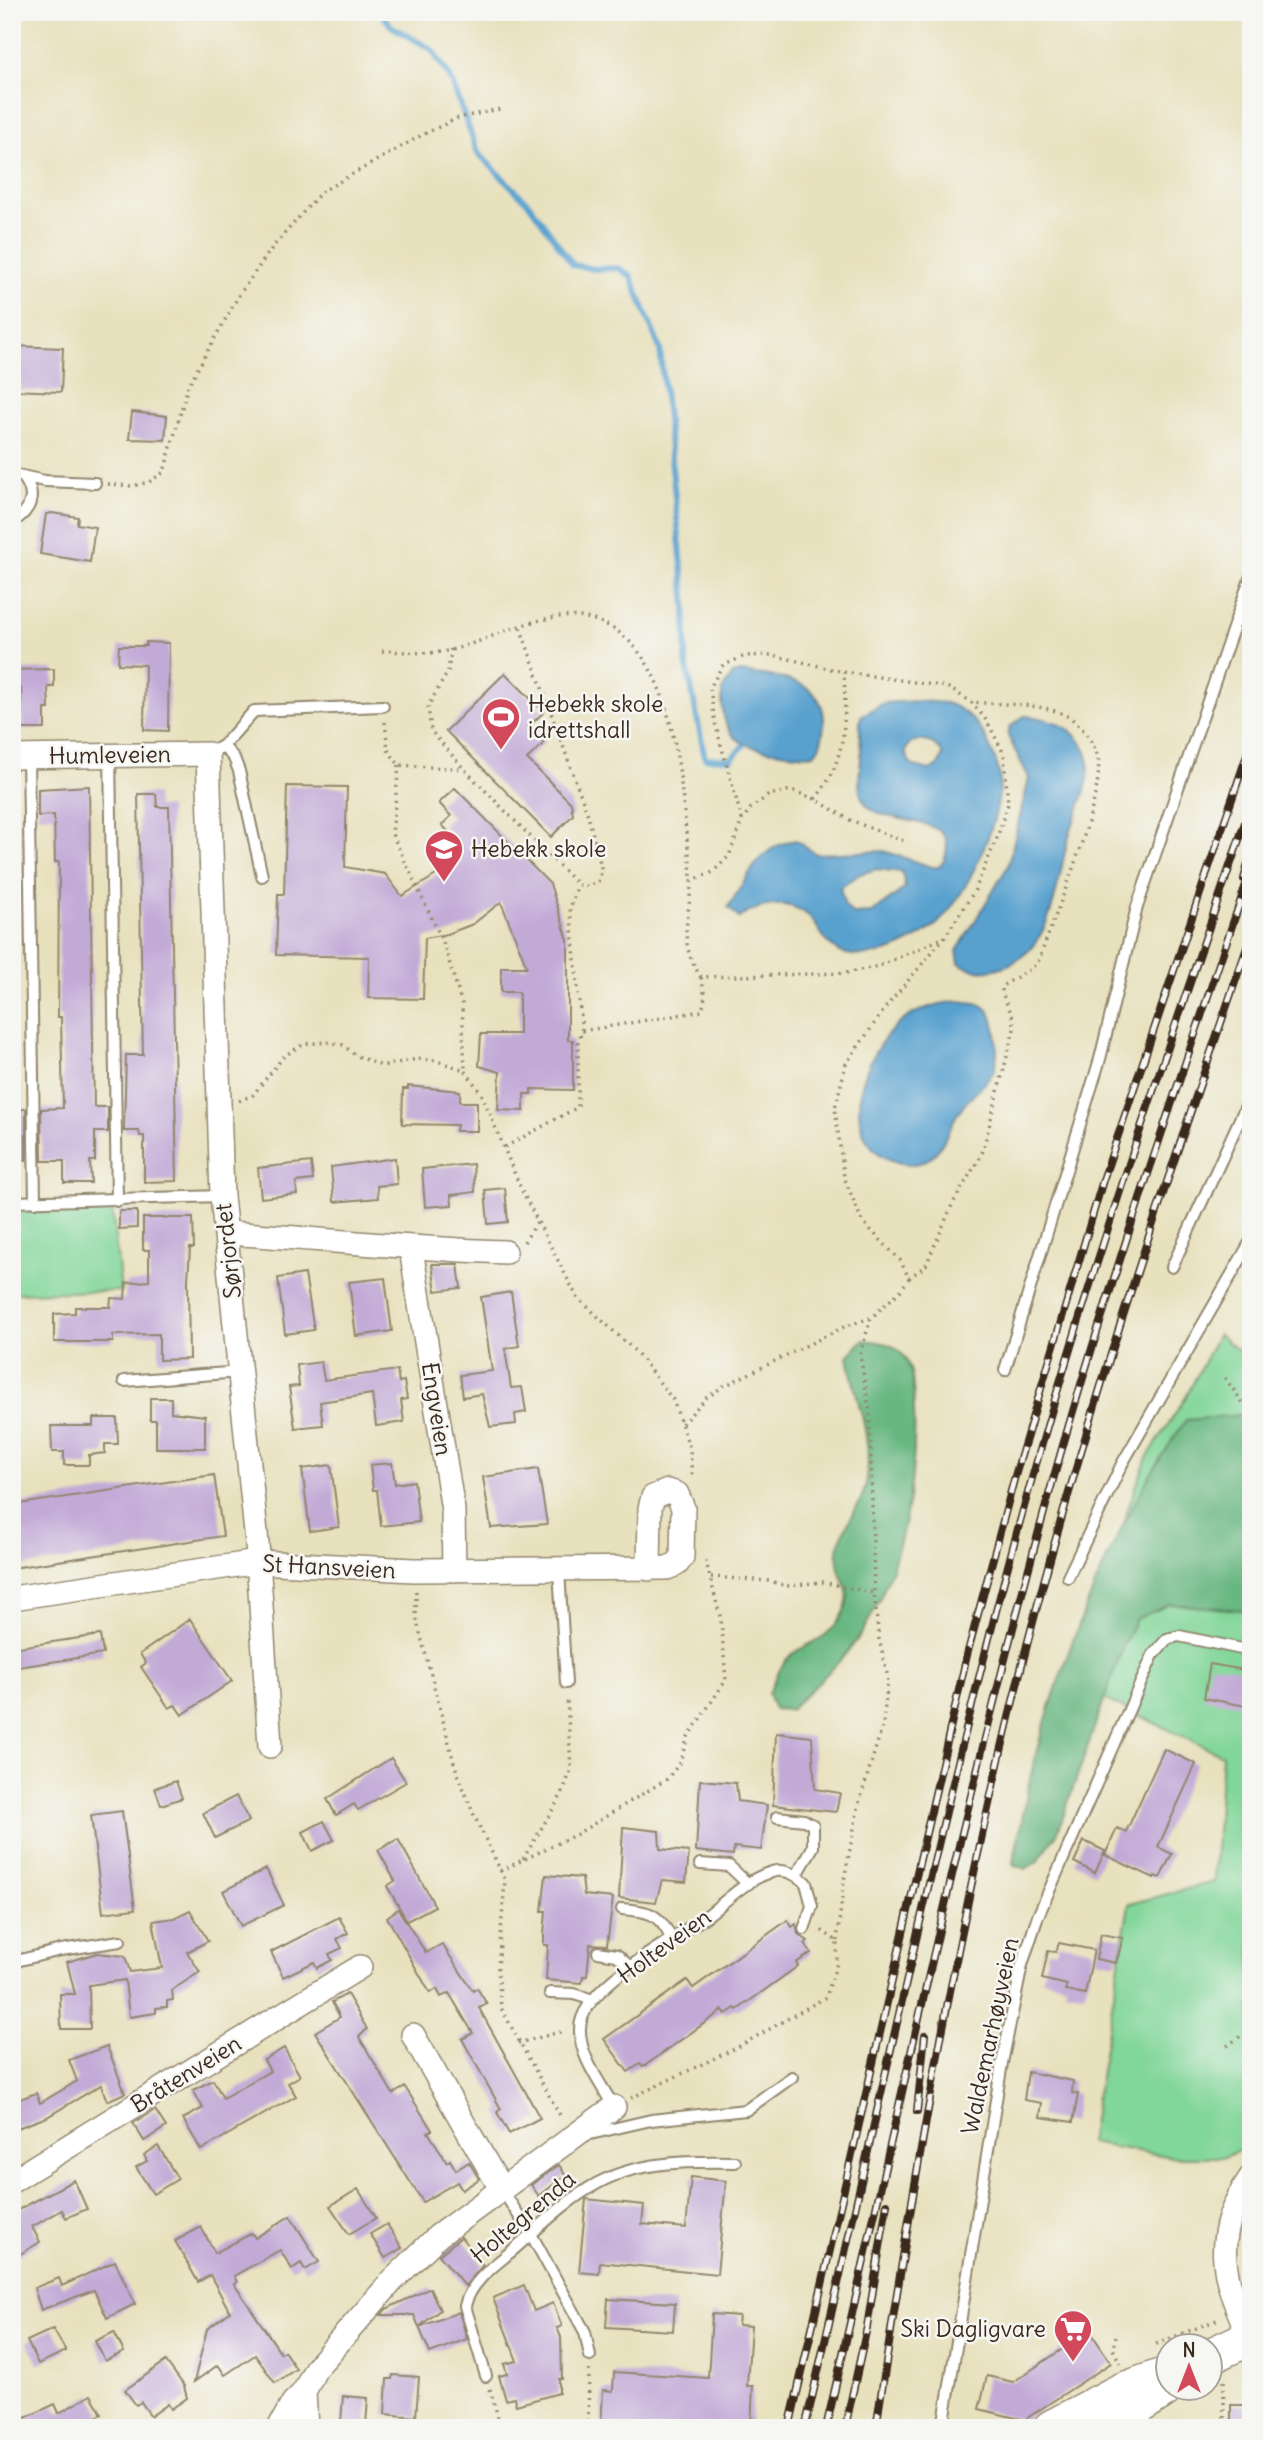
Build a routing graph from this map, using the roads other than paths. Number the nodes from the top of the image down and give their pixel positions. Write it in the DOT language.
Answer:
graph roads {
  1 [pos="18,476"];
  2 [pos="95,483"];
  3 [pos="12,522"];
  4 [pos="1251,576"];
  5 [pos="383,706"];
  6 [pos="216,750"];
  7 [pos="110,754"];
  8 [pos="20,757"];
  9 [pos="262,876"];
  10 [pos="1251,1095"];
  11 [pos="222,1196"];
  12 [pos="117,1201"];
  13 [pos="12,1202"];
  14 [pos="35,1202"];
  15 [pos="227,1233"];
  16 [pos="1251,1241"];
  17 [pos="411,1249"];
  18 [pos="505,1252"];
  19 [pos="1172,1267"];
  20 [pos="1004,1370"];
  21 [pos="240,1372"];
  22 [pos="124,1381"];
  23 [pos="258,1562"];
  24 [pos="649,1569"];
  25 [pos="454,1570"];
  26 [pos="559,1571"];
  27 [pos="1068,1577"];
  28 [pos="12,1598"];
  29 [pos="1251,1651"];
  30 [pos="566,1683"];
  31 [pos="270,1746"];
  32 [pos="777,1817"];
  33 [pos="701,1864"];
  34 [pos="797,1875"];
  35 [pos="748,1884"];
  36 [pos="622,1909"];
  37 [pos="806,1925"];
  38 [pos="671,1938"];
  39 [pos="120,1941"];
  40 [pos="598,1952"];
  41 [pos="12,1962"];
  42 [pos="360,1967"];
  43 [pos="630,1967"];
  44 [pos="550,1993"];
  45 [pos="593,2000"];
  46 [pos="413,2035"];
  47 [pos="792,2077"];
  48 [pos="614,2107"];
  49 [pos="573,2138"];
  50 [pos="735,2162"];
  51 [pos="1251,2177"];
  52 [pos="12,2180"];
  53 [pos="500,2188"];
  54 [pos="531,2234"];
  55 [pos="1251,2337"];
  56 [pos="590,2356"];
  57 [pos="1224,2360"];
  58 [pos="1154,2365"];
  59 [pos="486,2376"];
  60 [pos="304,2392"];
  61 [pos="1154,2399"];
  62 [pos="279,2428"];
  63 [pos="306,2428"];
  64 [pos="943,2428"];
  65 [pos="1051,2428"];
  66 [pos="1105,2428"];
  1 -- 2 [label="lane"];
  1 -- 3 [label="lane"];
  4 -- 20 [label="lane"];
  5 -- 6 [label="lane"];
  6 -- 7 [label="street, Humleveien"];
  6 -- 9 [label="lane"];
  6 -- 11 [label="street, Sørjordet"];
  7 -- 8 [label="street, Humleveien"];
  7 -- 12 [label="lane"];
  8 -- 14 [label="lane"];
  10 -- 19 [label="lane"];
  11 -- 12 [label="lane"];
  11 -- 15 [label="street, Sørjordet"];
  12 -- 14 [label="lane"];
  13 -- 14 [label="lane"];
  15 -- 17 [label="street"];
  15 -- 21 [label="street, Sørjordet"];
  16 -- 27 [label="lane"];
  17 -- 18 [label="street"];
  17 -- 25 [label="street, Engveien"];
  21 -- 22 [label="lane"];
  21 -- 23 [label="street, Sørjordet"];
  23 -- 25 [label="street, St Hansveien"];
  23 -- 28 [label="street, St Hansveien"];
  23 -- 31 [label="street, Sørjordet"];
  24 -- 24 [label="street, St Hansveien"];
  24 -- 26 [label="street, St Hansveien"];
  25 -- 26 [label="street, St Hansveien"];
  26 -- 30 [label="lane"];
  29 -- 64 [label="lane, Waldemarhøyveien"];
  32 -- 34 [label="lane"];
  33 -- 35 [label="lane"];
  34 -- 35 [label="lane, Holteveien"];
  34 -- 37 [label="lane"];
  35 -- 38 [label="lane, Holteveien"];
  36 -- 38 [label="lane"];
  38 -- 43 [label="lane, Holteveien"];
  39 -- 41 [label="lane"];
  40 -- 43 [label="lane"];
  42 -- 52 [label="street, Bråtenveien"];
  43 -- 45 [label="lane, Holteveien"];
  44 -- 45 [label="lane"];
  45 -- 48 [label="lane, Holteveien"];
  46 -- 53 [label="street"];
  47 -- 49 [label="lane"];
  48 -- 49 [label="street"];
  49 -- 53 [label="street"];
  50 -- 54 [label="lane, Holtegrenda"];
  51 -- 55 [label="street"];
  53 -- 54 [label="lane"];
  53 -- 60 [label="street"];
  54 -- 56 [label="lane"];
  54 -- 59 [label="lane, Holtegrenda"];
  55 -- 57 [label="main road"];
  58 -- 65 [label="main road"];
  60 -- 62 [label="street"];
  60 -- 63 [label="street"];
  61 -- 66 [label="main road"];
}
